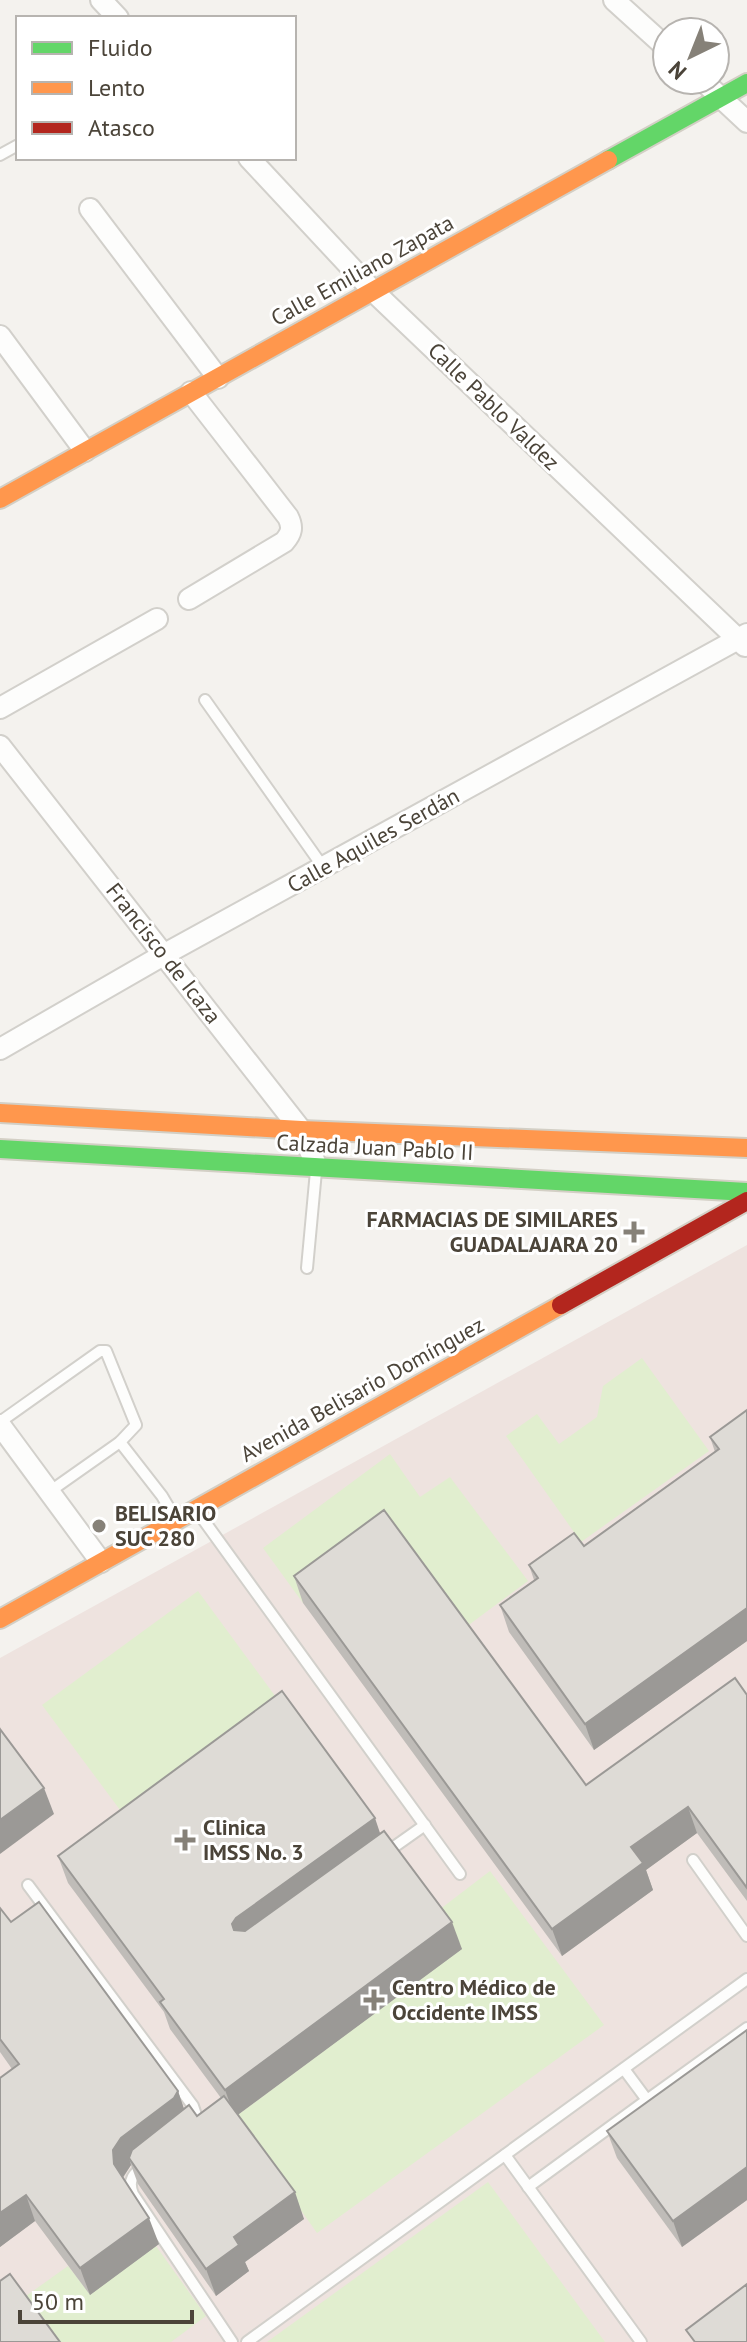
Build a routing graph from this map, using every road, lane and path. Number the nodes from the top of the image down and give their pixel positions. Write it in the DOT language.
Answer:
graph roads {
  1 [pos="101,0"];
  2 [pos="614,0"];
  3 [pos="116,16"];
  4 [pos="651,34"];
  5 [pos="747,83"];
  6 [pos="721,98"];
  7 [pos="747,122"];
  8 [pos="251,160"];
  9 [pos="90,209"];
  10 [pos="373,291"];
  11 [pos="0,336"];
  12 [pos="218,378"];
  13 [pos="191,392"];
  14 [pos="85,451"];
  15 [pos="0,499"];
  16 [pos="189,599"];
  17 [pos="157,619"];
  18 [pos="744,640"];
  19 [pos="205,700"];
  20 [pos="0,708"];
  21 [pos="0,746"];
  22 [pos="323,867"];
  23 [pos="165,954"];
  24 [pos="0,1049"];
  25 [pos="0,1113"];
  26 [pos="301,1130"];
  27 [pos="747,1148"];
  28 [pos="0,1149"];
  29 [pos="317,1167"];
  30 [pos="747,1192"];
  31 [pos="747,1201"];
  32 [pos="307,1268"];
  33 [pos="0,1423"];
  34 [pos="120,1442"];
  35 [pos="49,1492"];
  36 [pos="196,1509"];
  37 [pos="176,1520"];
  38 [pos="101,1562"];
  39 [pos="0,1619"];
  40 [pos="425,1825"];
  41 [pos="693,1860"];
  42 [pos="375,1861"];
  43 [pos="460,1874"];
  44 [pos="28,1885"];
  45 [pos="747,1936"];
  46 [pos="747,1979"];
  47 [pos="747,2028"];
  48 [pos="624,2069"];
  49 [pos="647,2100"];
  50 [pos="190,2130"];
  51 [pos="158,2155"];
  52 [pos="505,2155"];
  53 [pos="528,2187"];
  54 [pos="232,2342"];
  55 [pos="247,2342"];
  56 [pos="641,2342"];
  1 -- 3 [label="street"];
  2 -- 4 [label="street"];
  5 -- 6 [label="main road, Calle Emiliano Zapata"];
  6 -- 7 [label="street"];
  6 -- 10 [label="main road, Calle Emiliano Zapata"];
  8 -- 10 [label="street, Calle Pablo Valdez"];
  9 -- 12 [label="street"];
  10 -- 12 [label="main road, Calle Emiliano Zapata"];
  10 -- 18 [label="street, Calle Pablo Valdez"];
  11 -- 14 [label="street"];
  12 -- 13 [label="main road, Calle Emiliano Zapata"];
  13 -- 14 [label="main road, Calle Emiliano Zapata"];
  13 -- 16 [label="street"];
  14 -- 15 [label="main road, Calle Emiliano Zapata"];
  17 -- 20 [label="street"];
  18 -- 22 [label="street, Calle Aquiles Serdán"];
  19 -- 22 [label="lane"];
  21 -- 23 [label="street, Francisco de Icaza"];
  22 -- 23 [label="street, Calle Aquiles Serdán"];
  23 -- 24 [label="street, Calle Aquiles Serdán"];
  23 -- 26 [label="street, Francisco de Icaza"];
  25 -- 26 [label="main road, Calzada Juan Pablo II"];
  26 -- 27 [label="main road, Calzada Juan Pablo II"];
  26 -- 29 [label="street, Francisco de Icaza"];
  28 -- 29 [label="main road, Calzada Juan Pablo II"];
  29 -- 30 [label="main road, Calzada Juan Pablo II"];
  29 -- 32 [label="lane"];
  31 -- 36 [label="main road, Avenida Belisario Domínguez"];
  33 -- 34 [label="lane"];
  33 -- 35 [label="street"];
  34 -- 35 [label="lane"];
  34 -- 37 [label="lane"];
  35 -- 38 [label="street"];
  36 -- 37 [label="main road, Avenida Belisario Domínguez"];
  36 -- 40 [label="lane"];
  37 -- 38 [label="main road, Avenida Belisario Domínguez"];
  38 -- 39 [label="main road, Avenida Belisario Domínguez"];
  40 -- 42 [label="lane"];
  40 -- 43 [label="lane"];
  41 -- 45 [label="lane"];
  44 -- 50 [label="lane"];
  46 -- 48 [label="lane"];
  47 -- 49 [label="lane"];
  48 -- 49 [label="lane"];
  48 -- 52 [label="lane"];
  49 -- 53 [label="lane"];
  51 -- 54 [label="lane"];
  52 -- 53 [label="lane"];
  52 -- 55 [label="lane"];
  53 -- 56 [label="lane"];
}
